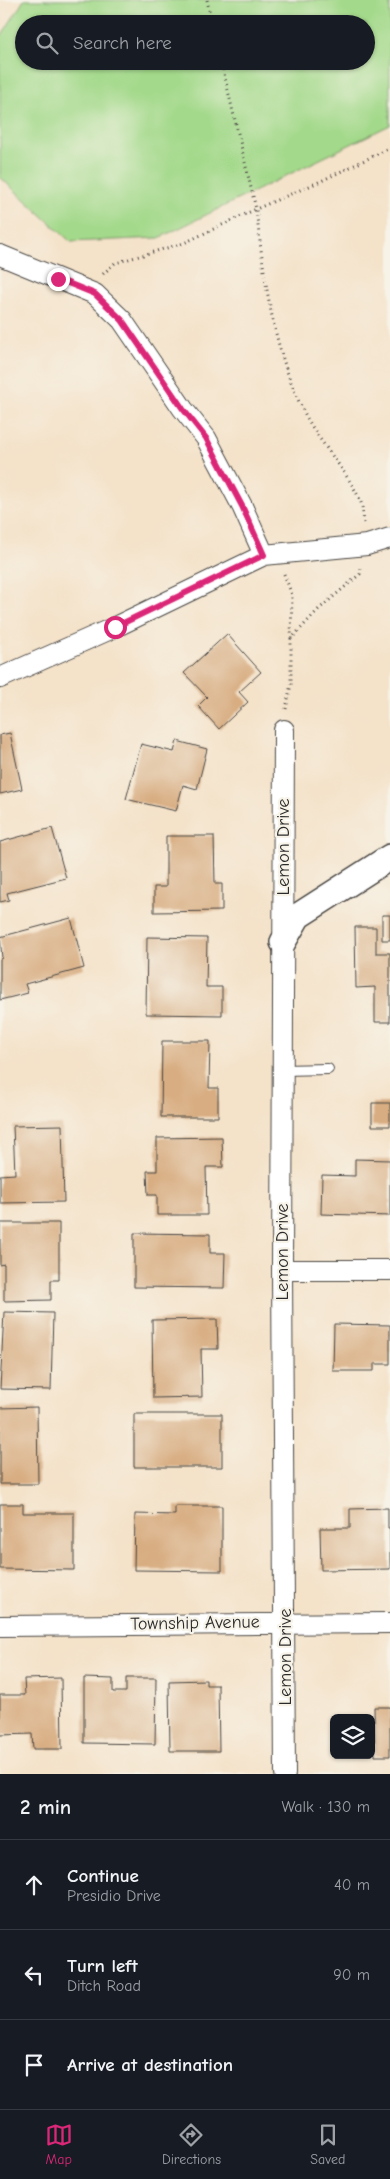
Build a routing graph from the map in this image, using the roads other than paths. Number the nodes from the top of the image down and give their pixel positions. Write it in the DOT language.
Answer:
graph roads {
  1 [pos="0,256"];
  2 [pos="390,538"];
  3 [pos="271,555"];
  4 [pos="0,678"];
  5 [pos="284,730"];
  6 [pos="390,857"];
  7 [pos="283,942"];
  8 [pos="328,1069"];
  9 [pos="282,1070"];
  10 [pos="282,1270"];
  11 [pos="390,1270"];
  12 [pos="285,1622"];
  13 [pos="390,1623"];
  14 [pos="0,1626"];
  15 [pos="285,1774"];
  1 -- 3 [label="street"];
  2 -- 3 [label="street"];
  3 -- 4 [label="street"];
  5 -- 7 [label="street, Lemon Drive"];
  6 -- 7 [label="street"];
  7 -- 9 [label="street, Lemon Drive"];
  8 -- 9 [label="lane"];
  9 -- 10 [label="street, Lemon Drive"];
  10 -- 11 [label="street"];
  10 -- 12 [label="street, Lemon Drive"];
  12 -- 13 [label="street, Township Avenue"];
  12 -- 14 [label="street, Township Avenue"];
  12 -- 15 [label="street, Lemon Drive"];
}
